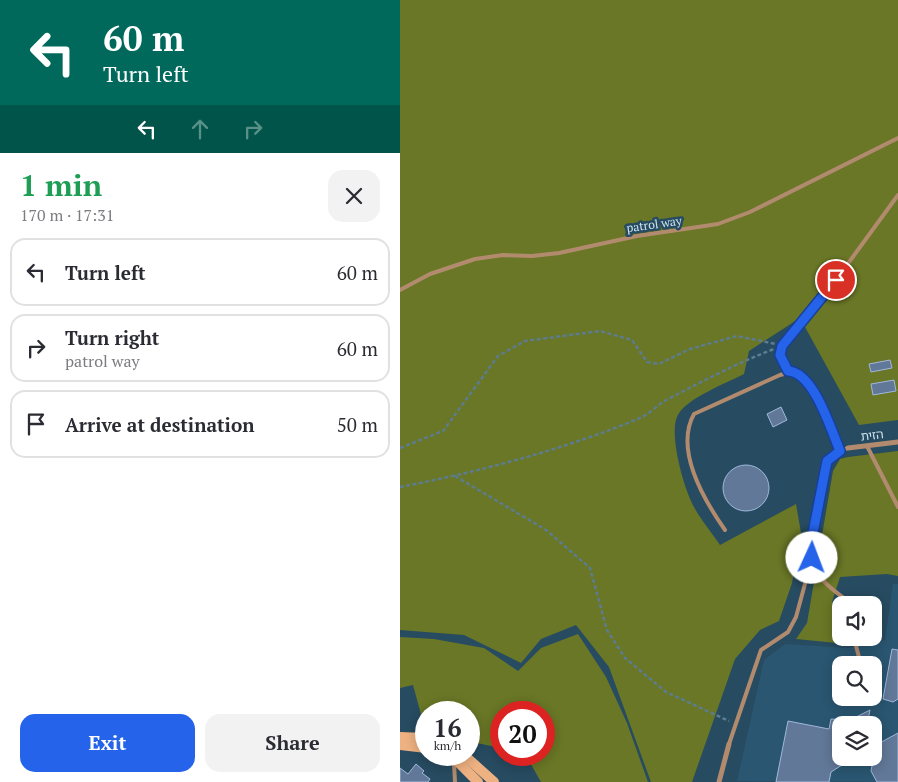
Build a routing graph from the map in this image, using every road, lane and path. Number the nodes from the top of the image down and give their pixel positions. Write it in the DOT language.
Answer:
graph roads {
  1 [pos="898,138"];
  2 [pos="898,195"];
  3 [pos="400,290"];
  4 [pos="782,346"];
  5 [pos="788,371"];
  6 [pos="898,442"];
  7 [pos="867,446"];
  8 [pos="400,448"];
  9 [pos="848,448"];
  10 [pos="840,451"];
  11 [pos="455,476"];
  12 [pos="400,487"];
  13 [pos="898,506"];
  14 [pos="725,530"];
  15 [pos="812,558"];
  16 [pos="840,596"];
  17 [pos="736,723"];
  18 [pos="400,737"];
  19 [pos="415,738"];
  20 [pos="729,744"];
  21 [pos="400,745"];
  22 [pos="415,747"];
  23 [pos="452,766"];
  24 [pos="460,766"];
  25 [pos="476,766"];
  26 [pos="455,782"];
  27 [pos="478,782"];
  28 [pos="494,782"];
  29 [pos="719,782"];
  1 -- 3 [label="lane, patrol way"];
  2 -- 4 [label="lane"];
  4 -- 5 [label="lane"];
  4 -- 8 [label="path"];
  4 -- 11 [label="path"];
  5 -- 10 [label="lane"];
  5 -- 14 [label="lane"];
  6 -- 7 [label="street, הזית"];
  7 -- 9 [label="street, הזית"];
  7 -- 13 [label="lane"];
  9 -- 10 [label="lane"];
  10 -- 15 [label="lane"];
  11 -- 12 [label="path"];
  11 -- 17 [label="path"];
  15 -- 16 [label="lane"];
  15 -- 17 [label="lane"];
  17 -- 20 [label="lane"];
  18 -- 19 [label="street"];
  20 -- 29 [label="street"];
  21 -- 22 [label="street"];
  23 -- 26 [label="lane"];
  24 -- 27 [label="street"];
  25 -- 28 [label="street"];
}
